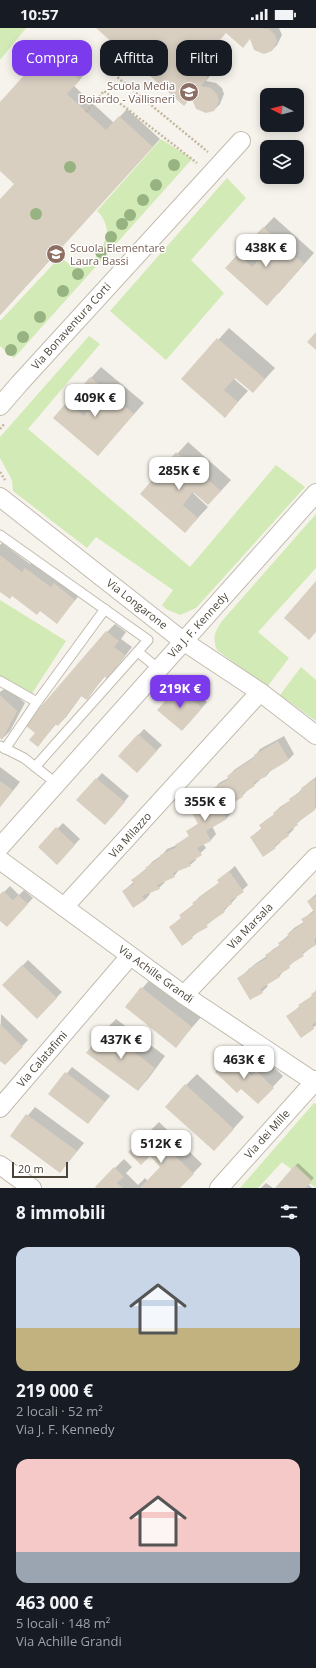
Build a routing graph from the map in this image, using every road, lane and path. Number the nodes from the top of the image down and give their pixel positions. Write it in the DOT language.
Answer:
graph roads {
  1 [pos="118,76"];
  2 [pos="86,112"];
  3 [pos="241,140"];
  4 [pos="220,162"];
  5 [pos="198,164"];
  6 [pos="0,406"];
  7 [pos="316,493"];
  8 [pos="0,497"];
  9 [pos="0,535"];
  10 [pos="105,609"];
  11 [pos="183,641"];
  12 [pos="138,652"];
  13 [pos="158,669"];
  14 [pos="0,681"];
  15 [pos="260,692"];
  16 [pos="37,702"];
  17 [pos="316,735"];
  18 [pos="2,748"];
  19 [pos="35,767"];
  20 [pos="57,784"];
  21 [pos="0,847"];
  22 [pos="316,857"];
  23 [pos="0,860"];
  24 [pos="64,907"];
  25 [pos="130,956"];
  26 [pos="184,995"];
  27 [pos="315,1082"];
  28 [pos="0,1108"];
  29 [pos="0,1165"];
  30 [pos="32,1188"];
  31 [pos="219,1188"];
  1 -- 4 [label="path"];
  2 -- 5 [label="path"];
  3 -- 4 [label="street, Via Bonaventura Corti"];
  4 -- 6 [label="street, Via Bonaventura Corti"];
  7 -- 11 [label="street, Via J. F. Kennedy"];
  8 -- 11 [label="street, Via Longarone"];
  9 -- 10 [label="lane"];
  10 -- 12 [label="lane"];
  10 -- 16 [label="lane"];
  11 -- 13 [label="street, Via J. F. Kennedy"];
  11 -- 15 [label="street, Via Longarone"];
  12 -- 13 [label="lane"];
  12 -- 19 [label="lane"];
  13 -- 20 [label="street, Via J. F. Kennedy"];
  14 -- 16 [label="lane"];
  15 -- 17 [label="street, Via Longarone"];
  15 -- 24 [label="street, Via Milazzo"];
  16 -- 18 [label="lane"];
  18 -- 19 [label="lane"];
  19 -- 20 [label="lane"];
  20 -- 21 [label="street, Via J. F. Kennedy"];
  22 -- 26 [label="street, Via Marsala"];
  23 -- 24 [label="street, Via Achille Grandi"];
  24 -- 25 [label="street, Via Achille Grandi"];
  25 -- 26 [label="street, Via Achille Grandi"];
  25 -- 28 [label="street, Via Calatafimi"];
  26 -- 27 [label="street, Via Achille Grandi"];
  27 -- 31 [label="street, Via dei Mille"];
  29 -- 30 [label="street"];
}
